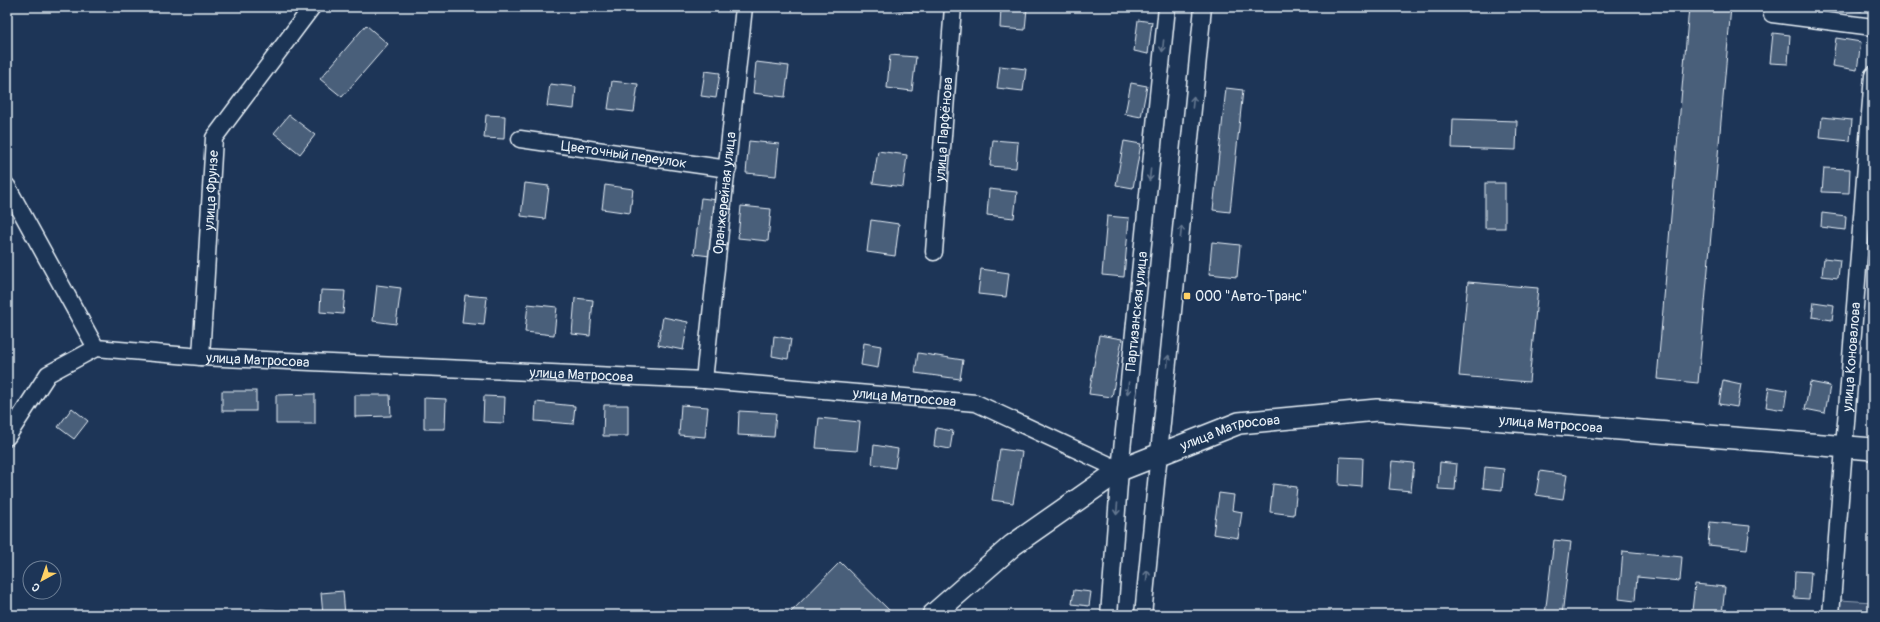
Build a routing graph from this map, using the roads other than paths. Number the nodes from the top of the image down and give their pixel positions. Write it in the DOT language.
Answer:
graph roads {
  1 [pos="312,7"];
  2 [pos="744,7"];
  3 [pos="953,7"];
  4 [pos="1167,7"];
  5 [pos="1203,7"];
  6 [pos="1772,14"];
  7 [pos="1873,27"];
  8 [pos="1873,76"];
  9 [pos="520,139"];
  10 [pos="728,169"];
  11 [pos="7,186"];
  12 [pos="1867,237"];
  13 [pos="934,252"];
  14 [pos="96,348"];
  15 [pos="201,357"];
  16 [pos="704,380"];
  17 [pos="7,436"];
  18 [pos="1844,446"];
  19 [pos="1873,449"];
  20 [pos="1158,456"];
  21 [pos="1120,470"];
  22 [pos="934,615"];
  23 [pos="1109,615"];
  24 [pos="1143,615"];
  25 [pos="1831,615"];
  1 -- 15 [label="street, улица Фрунзе"];
  2 -- 10 [label="street, Оранжерейная улица"];
  3 -- 13 [label="street, улица Парфёнова"];
  4 -- 21 [label="street, Партизанская улица, one-way"];
  20 -- 5 [label="street, one-way"];
  6 -- 7 [label="street"];
  8 -- 12 [label="street, улица Коновалова"];
  9 -- 10 [label="street, Цветочный переулок"];
  10 -- 16 [label="street, Оранжерейная улица"];
  11 -- 14 [label="street"];
  12 -- 18 [label="street, улица Коновалова"];
  14 -- 15 [label="street, улица Матросова"];
  14 -- 17 [label="street"];
  15 -- 16 [label="street, улица Матросова"];
  16 -- 21 [label="street, улица Матросова"];
  18 -- 19 [label="main road, улица Матросова"];
  18 -- 20 [label="main road, улица Матросова"];
  18 -- 25 [label="street, улица Коновалова"];
  20 -- 21 [label="main road, улица Матросова"];
  24 -- 20 [label="street, one-way"];
  21 -- 22 [label="main road"];
  21 -- 23 [label="street, Партизанская улица, one-way"];
}
